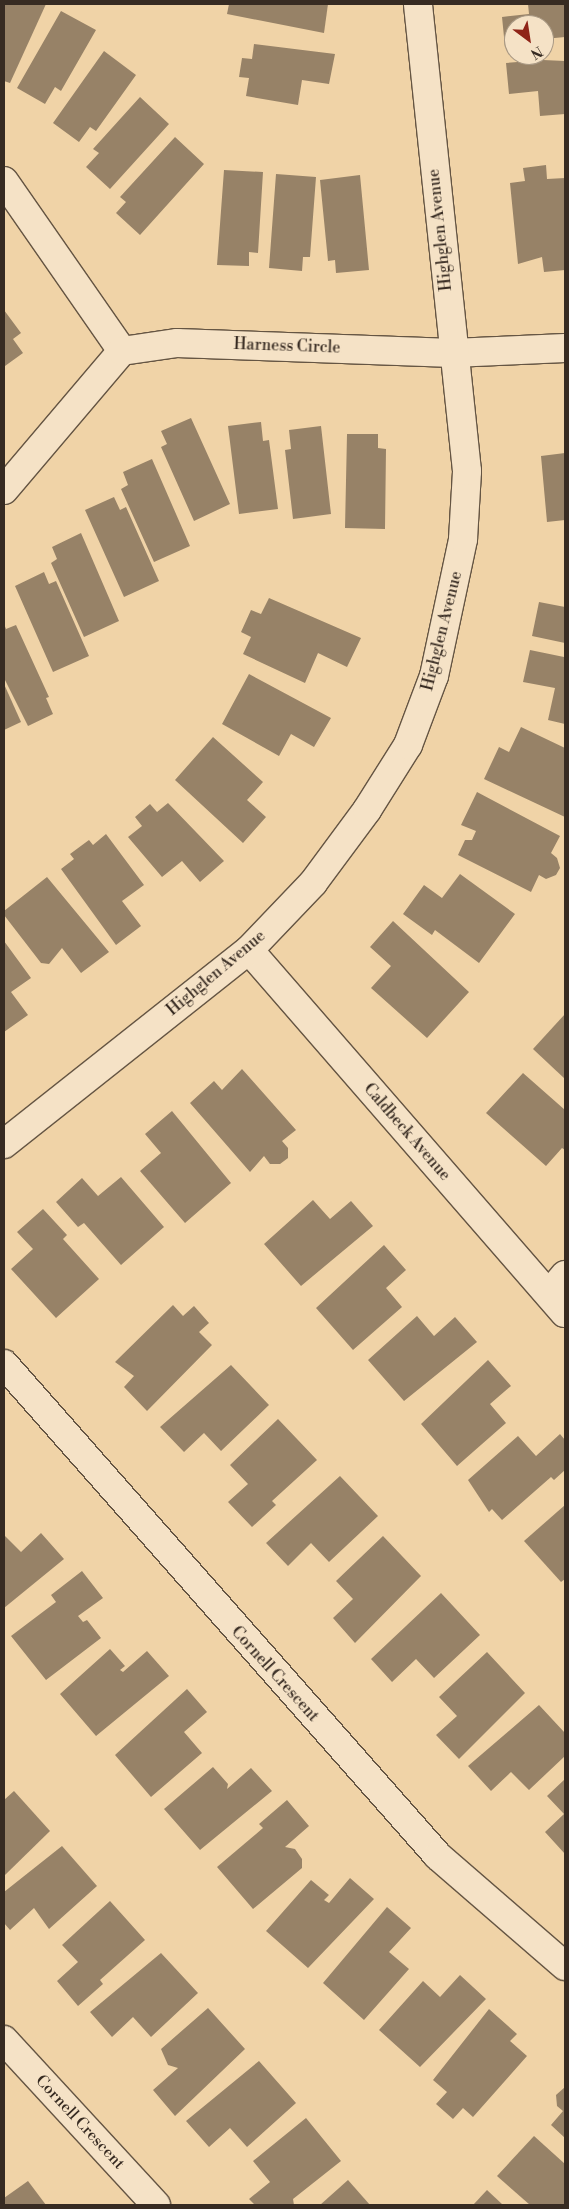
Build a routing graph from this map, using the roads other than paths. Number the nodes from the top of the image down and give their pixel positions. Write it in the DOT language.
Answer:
graph roads {
  1 [pos="418,4"];
  2 [pos="4,181"];
  3 [pos="565,348"];
  4 [pos="122,351"];
  5 [pos="453,353"];
  6 [pos="4,490"];
  7 [pos="249,950"];
  8 [pos="4,1144"];
  9 [pos="560,1294"];
  10 [pos="4,1364"];
  11 [pos="565,1966"];
  12 [pos="4,2040"];
  13 [pos="156,2205"];
  1 -- 5 [label="street, Highglen Avenue"];
  2 -- 4 [label="street"];
  3 -- 5 [label="street, Harness Circle"];
  4 -- 5 [label="street, Harness Circle"];
  4 -- 6 [label="street"];
  5 -- 7 [label="street, Highglen Avenue"];
  7 -- 8 [label="street, Highglen Avenue"];
  7 -- 9 [label="street, Caldbeck Avenue"];
  10 -- 11 [label="street, Cornell Crescent"];
  12 -- 13 [label="street, Cornell Crescent"];
}
